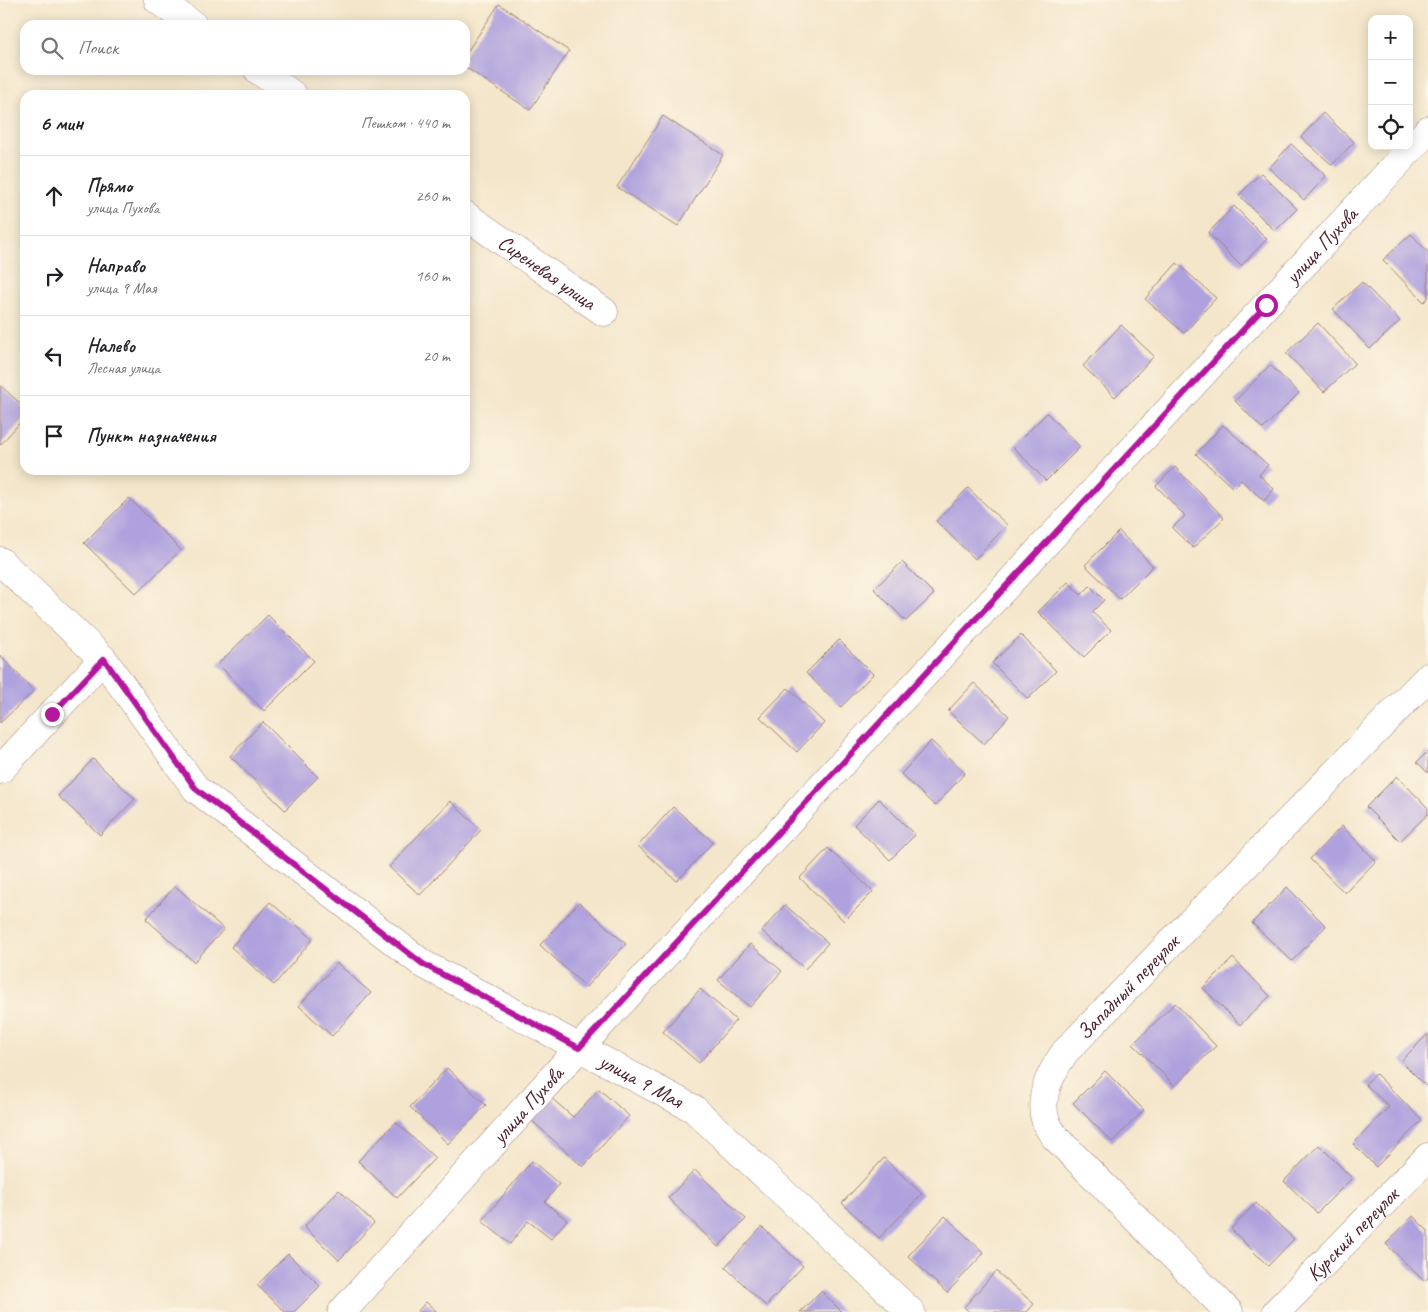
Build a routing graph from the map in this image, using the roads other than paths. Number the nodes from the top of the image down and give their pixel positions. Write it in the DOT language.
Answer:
graph roads {
  1 [pos="158,0"];
  2 [pos="186,20"];
  3 [pos="265,75"];
  4 [pos="286,90"];
  5 [pos="1428,130"];
  6 [pos="470,218"];
  7 [pos="604,312"];
  8 [pos="0,561"];
  9 [pos="104,659"];
  10 [pos="1428,677"];
  11 [pos="0,770"];
  12 [pos="579,1048"];
  13 [pos="1428,1157"];
  14 [pos="342,1312"];
  15 [pos="911,1312"];
  16 [pos="1230,1312"];
  17 [pos="1276,1312"];
  1 -- 2 [label="street"];
  3 -- 4 [label="street"];
  5 -- 12 [label="street, улица Пухова"];
  6 -- 7 [label="street, Сиреневая улица"];
  8 -- 9 [label="street, улица 9 Мая"];
  9 -- 11 [label="street"];
  9 -- 12 [label="street, улица 9 Мая"];
  10 -- 16 [label="street, Западный переулок"];
  12 -- 14 [label="street, улица Пухова"];
  12 -- 15 [label="street, улица 9 Мая"];
  13 -- 17 [label="street, Курский переулок"];
}
